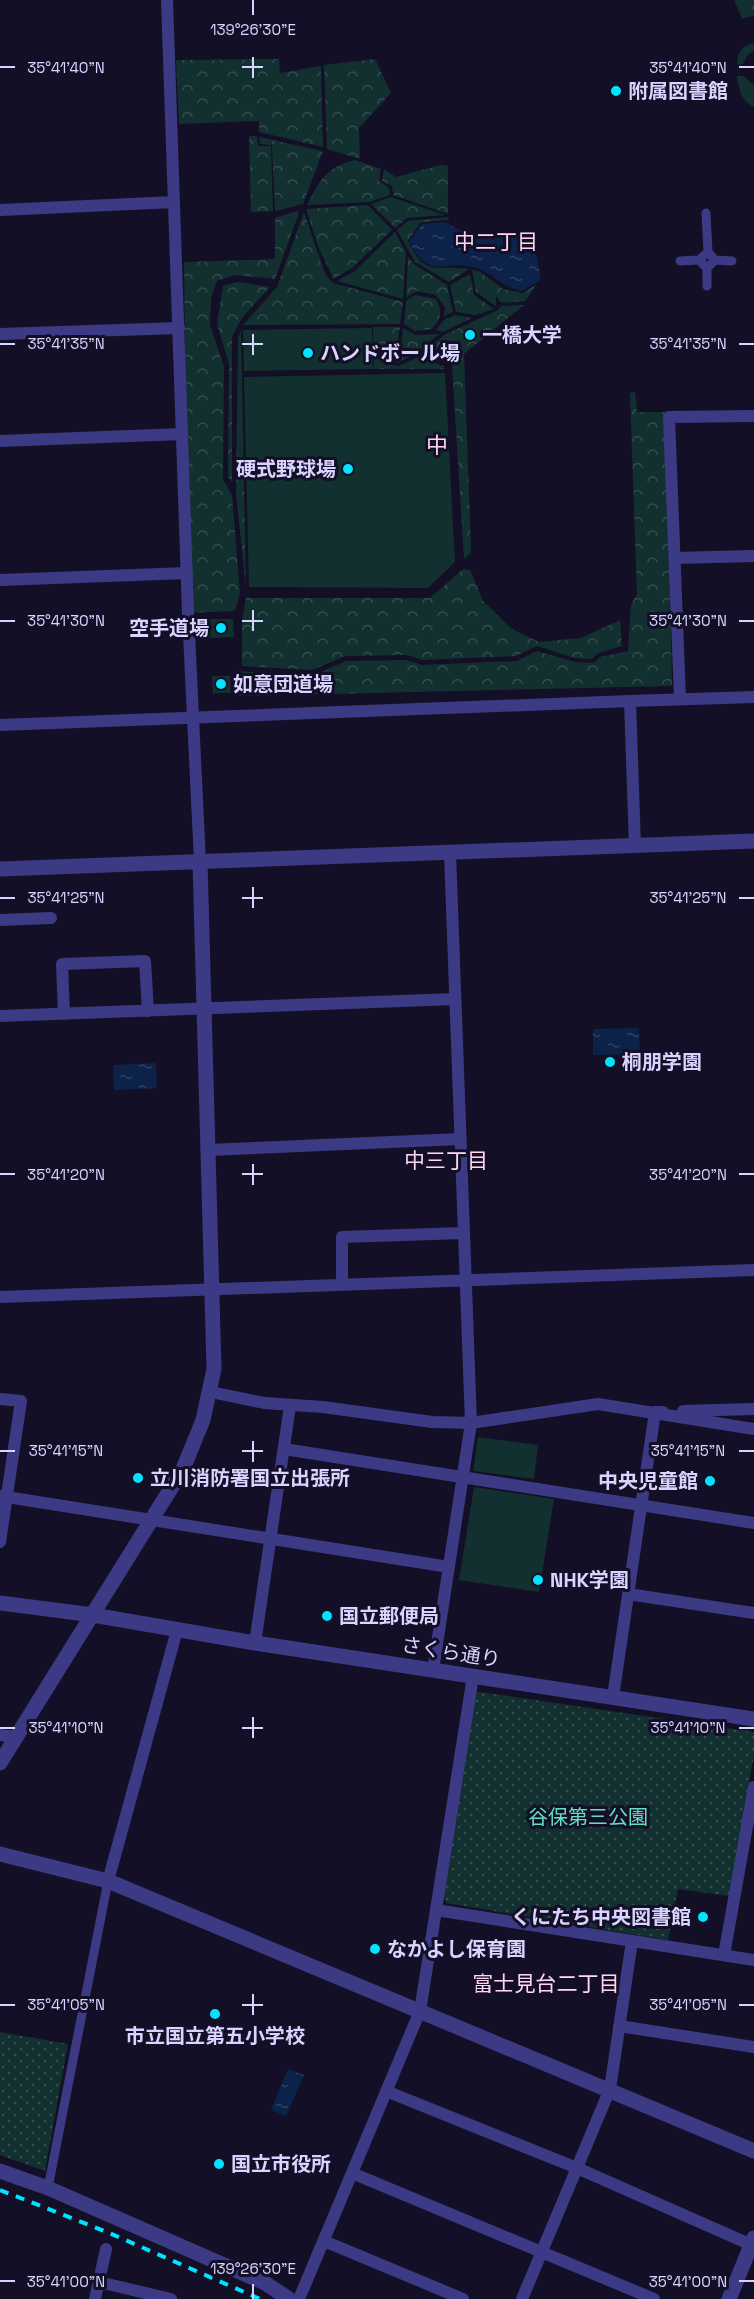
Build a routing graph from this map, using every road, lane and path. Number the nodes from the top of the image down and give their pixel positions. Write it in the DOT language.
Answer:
graph roads {
  1 [pos="167,0"];
  2 [pos="174,202"];
  3 [pos="0,210"];
  4 [pos="706,213"];
  5 [pos="708,252"];
  6 [pos="699,260"];
  7 [pos="715,260"];
  8 [pos="680,261"];
  9 [pos="732,261"];
  10 [pos="707,268"];
  11 [pos="707,286"];
  12 [pos="179,328"];
  13 [pos="0,334"];
  14 [pos="754,416"];
  15 [pos="182,434"];
  16 [pos="0,441"];
  17 [pos="754,556"];
  18 [pos="675,558"];
  19 [pos="187,573"];
  20 [pos="0,580"];
  21 [pos="754,697"];
  22 [pos="680,699"];
  23 [pos="630,701"];
  24 [pos="195,717"];
  25 [pos="0,725"];
  26 [pos="754,841"];
  27 [pos="635,846"];
  28 [pos="450,853"];
  29 [pos="200,862"];
  30 [pos="0,869"];
  31 [pos="51,918"];
  32 [pos="0,920"];
  33 [pos="455,999"];
  34 [pos="204,1009"];
  35 [pos="148,1011"];
  36 [pos="64,1014"];
  37 [pos="0,1016"];
  38 [pos="460,1139"];
  39 [pos="208,1150"];
  40 [pos="463,1233"];
  41 [pos="754,1270"];
  42 [pos="465,1280"];
  43 [pos="342,1284"];
  44 [pos="213,1288"];
  45 [pos="0,1297"];
  46 [pos="211,1392"];
  47 [pos="0,1399"];
  48 [pos="290,1406"];
  49 [pos="754,1409"];
  50 [pos="655,1412"];
  51 [pos="471,1423"];
  52 [pos="754,1429"];
  53 [pos="284,1449"];
  54 [pos="463,1477"];
  55 [pos="3,1497"];
  56 [pos="641,1505"];
  57 [pos="151,1520"];
  58 [pos="754,1523"];
  59 [pos="271,1540"];
  60 [pos="0,1542"];
  61 [pos="449,1567"];
  62 [pos="628,1594"];
  63 [pos="0,1604"];
  64 [pos="754,1613"];
  65 [pos="93,1615"];
  66 [pos="177,1630"];
  67 [pos="255,1643"];
  68 [pos="433,1670"];
  69 [pos="473,1676"];
  70 [pos="612,1697"];
  71 [pos="754,1719"];
  72 [pos="8,1736"];
  73 [pos="0,1763"];
  74 [pos="754,1787"];
  75 [pos="0,1854"];
  76 [pos="108,1881"];
  77 [pos="436,1910"];
  78 [pos="632,1941"];
  79 [pos="724,1955"];
  80 [pos="754,1960"];
  81 [pos="420,2011"];
  82 [pos="620,2026"];
  83 [pos="754,2047"];
  84 [pos="610,2089"];
  85 [pos="386,2091"];
  86 [pos="754,2151"];
  87 [pos="577,2169"];
  88 [pos="0,2171"];
  89 [pos="352,2173"];
  90 [pos="48,2188"];
  91 [pos="324,2241"];
  92 [pos="753,2243"];
  93 [pos="106,2249"];
  94 [pos="542,2251"];
  95 [pos="99,2282"];
  96 [pos="626,2294"];
  97 [pos="95,2299"];
  98 [pos="171,2299"];
  99 [pos="289,2299"];
  100 [pos="299,2299"];
  101 [pos="463,2299"];
  102 [pos="522,2299"];
  103 [pos="654,2299"];
  104 [pos="729,2299"];
  1 -- 2 [label="street"];
  2 -- 3 [label="street"];
  2 -- 12 [label="street"];
  4 -- 5 [label="street"];
  5 -- 6 [label="street"];
  5 -- 7 [label="street"];
  6 -- 8 [label="street"];
  6 -- 10 [label="street"];
  7 -- 9 [label="street"];
  7 -- 10 [label="street"];
  10 -- 11 [label="street"];
  12 -- 13 [label="street"];
  12 -- 15 [label="street"];
  14 -- 18 [label="street"];
  15 -- 16 [label="street"];
  15 -- 19 [label="street"];
  17 -- 18 [label="street"];
  18 -- 22 [label="street"];
  19 -- 20 [label="street"];
  19 -- 24 [label="street"];
  21 -- 22 [label="street"];
  22 -- 23 [label="street"];
  23 -- 24 [label="street"];
  23 -- 27 [label="street"];
  24 -- 25 [label="street"];
  24 -- 29 [label="street"];
  26 -- 27 [label="street"];
  27 -- 28 [label="street"];
  28 -- 29 [label="street"];
  28 -- 33 [label="street"];
  29 -- 30 [label="street"];
  29 -- 34 [label="street"];
  31 -- 32 [label="street"];
  33 -- 34 [label="street"];
  33 -- 38 [label="street"];
  34 -- 35 [label="street"];
  34 -- 39 [label="street"];
  35 -- 36 [label="street"];
  35 -- 36 [label="street"];
  36 -- 37 [label="street"];
  38 -- 39 [label="street"];
  38 -- 40 [label="street"];
  39 -- 44 [label="street"];
  40 -- 42 [label="street"];
  40 -- 43 [label="street"];
  41 -- 42 [label="street"];
  42 -- 43 [label="street"];
  42 -- 51 [label="street"];
  43 -- 44 [label="street"];
  44 -- 45 [label="street"];
  44 -- 46 [label="street"];
  46 -- 48 [label="street"];
  46 -- 57 [label="street"];
  47 -- 55 [label="street"];
  48 -- 51 [label="street"];
  48 -- 53 [label="street"];
  49 -- 50 [label="street"];
  50 -- 51 [label="street"];
  50 -- 52 [label="street"];
  50 -- 56 [label="street"];
  51 -- 54 [label="street"];
  53 -- 54 [label="street"];
  53 -- 59 [label="street"];
  54 -- 56 [label="street"];
  54 -- 61 [label="street"];
  55 -- 57 [label="street"];
  55 -- 60 [label="street"];
  56 -- 58 [label="street"];
  56 -- 62 [label="street"];
  57 -- 59 [label="street"];
  57 -- 65 [label="street"];
  59 -- 61 [label="street"];
  59 -- 67 [label="street"];
  61 -- 68 [label="street"];
  62 -- 64 [label="street"];
  62 -- 70 [label="street"];
  63 -- 65 [label="street, さくら通り"];
  65 -- 66 [label="street, さくら通り"];
  65 -- 72 [label="street"];
  66 -- 67 [label="street, さくら通り"];
  66 -- 76 [label="street"];
  67 -- 68 [label="street, さくら通り"];
  68 -- 69 [label="street, さくら通り"];
  69 -- 70 [label="street, さくら通り"];
  69 -- 77 [label="street"];
  70 -- 71 [label="street, さくら通り"];
  72 -- 73 [label="street"];
  74 -- 79 [label="street"];
  75 -- 76 [label="street"];
  76 -- 81 [label="street"];
  76 -- 90 [label="street"];
  77 -- 78 [label="street"];
  77 -- 81 [label="street"];
  78 -- 79 [label="street"];
  78 -- 82 [label="street"];
  79 -- 80 [label="street"];
  81 -- 84 [label="street"];
  81 -- 85 [label="street"];
  82 -- 83 [label="street"];
  82 -- 84 [label="street"];
  84 -- 86 [label="street"];
  84 -- 87 [label="street"];
  85 -- 87 [label="street"];
  85 -- 89 [label="street"];
  87 -- 92 [label="street"];
  87 -- 94 [label="street"];
  88 -- 90 [label="street"];
  89 -- 91 [label="street"];
  89 -- 94 [label="street"];
  90 -- 99 [label="street"];
  91 -- 100 [label="street"];
  91 -- 101 [label="street"];
  92 -- 104 [label="street"];
  93 -- 95 [label="street"];
  94 -- 96 [label="street"];
  94 -- 102 [label="street"];
  95 -- 97 [label="street"];
  95 -- 98 [label="street"];
  96 -- 103 [label="street"];
}
